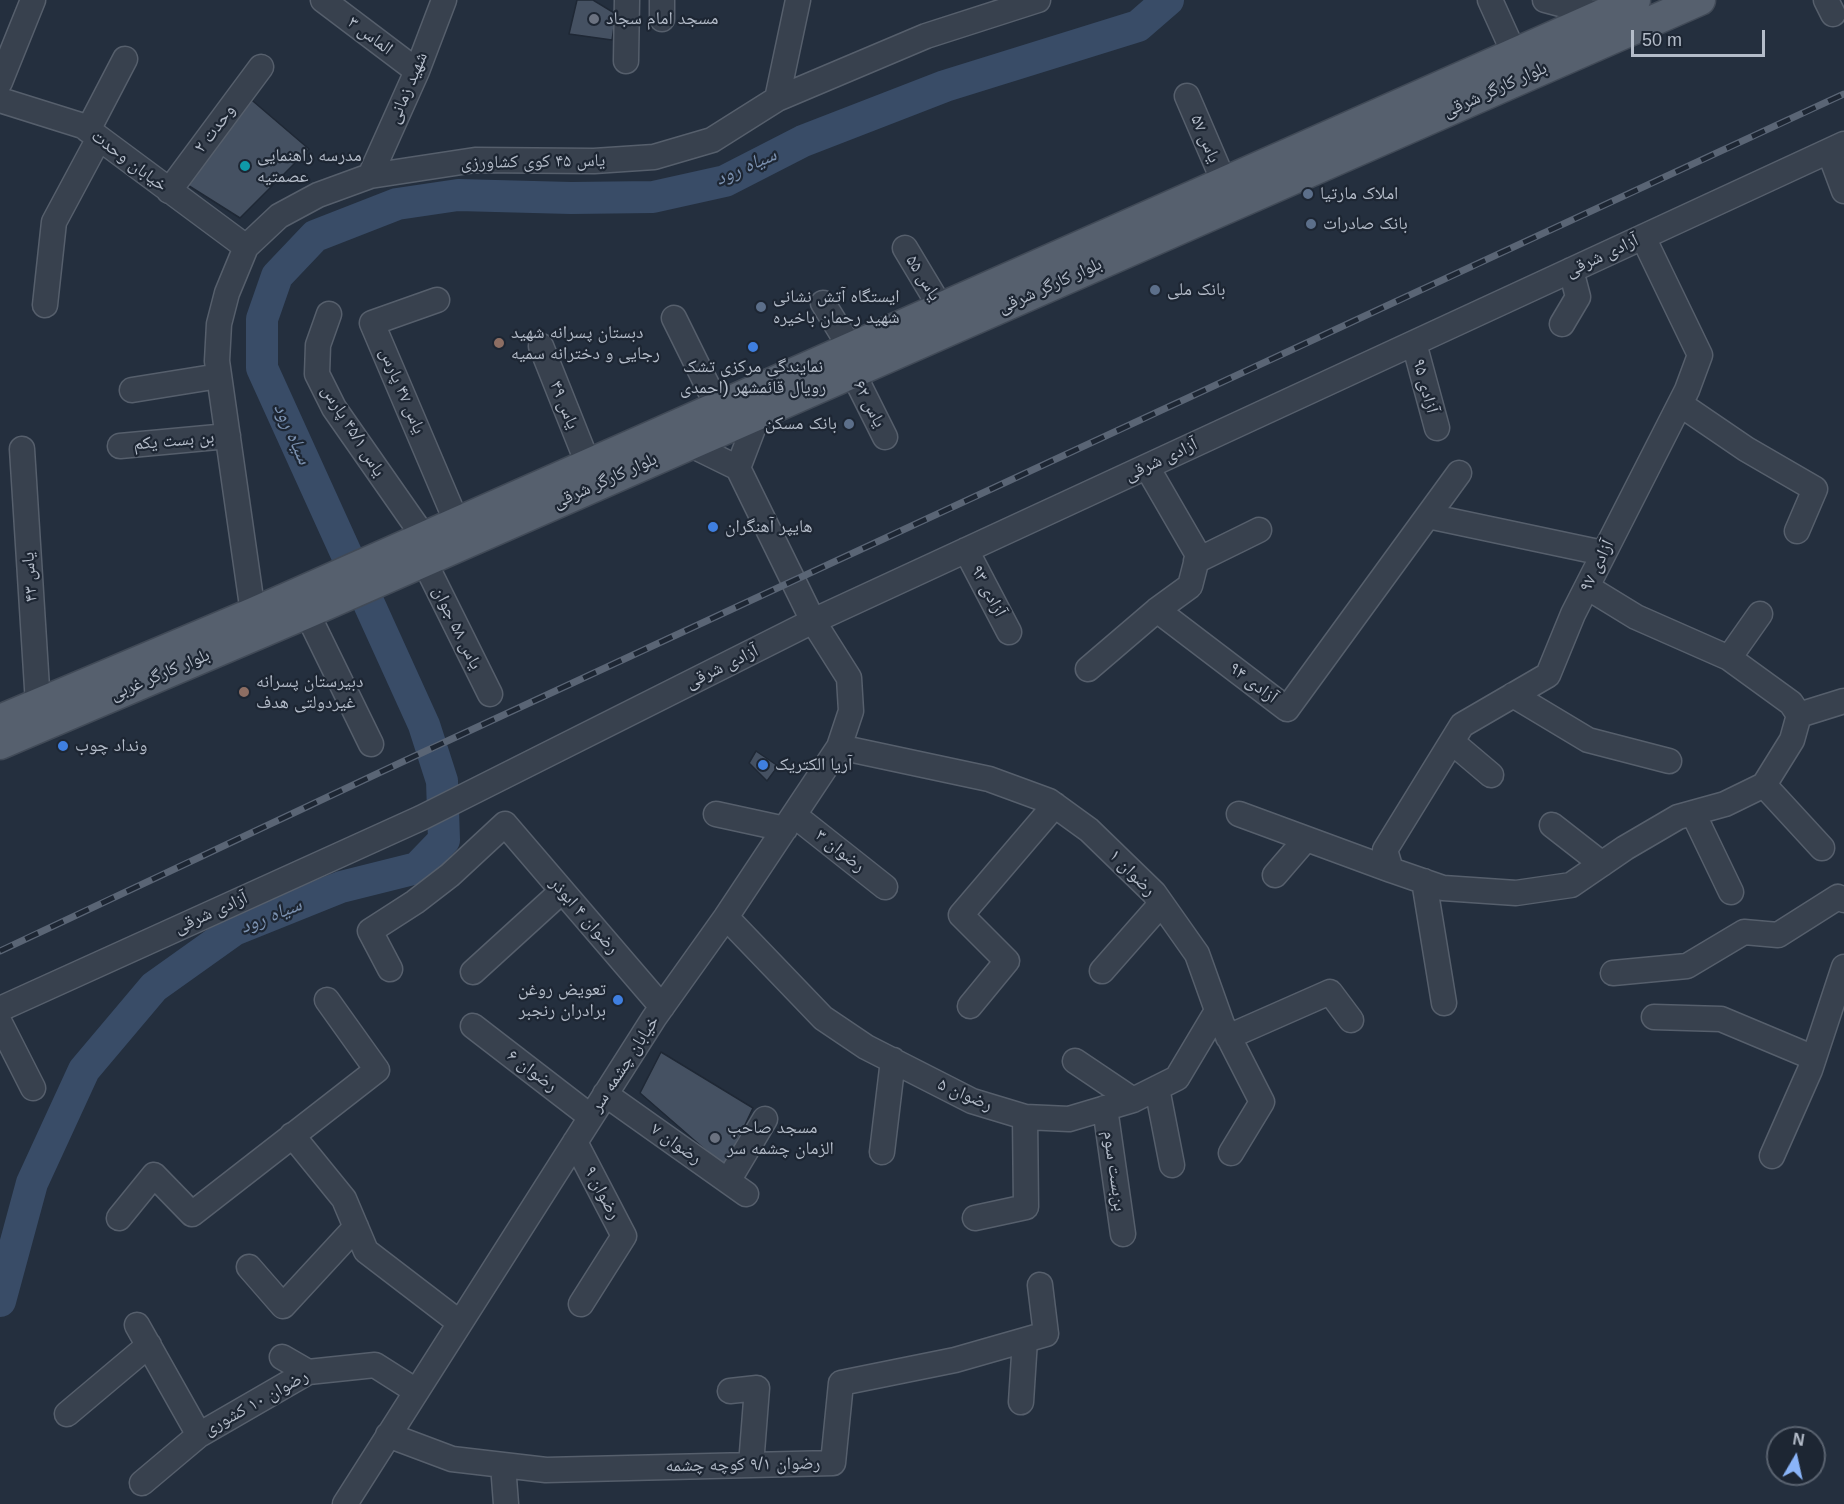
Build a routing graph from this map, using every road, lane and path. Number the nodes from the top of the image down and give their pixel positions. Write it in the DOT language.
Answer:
graph roads {
  1 [pos="33,0"];
  2 [pos="323,0"];
  3 [pos="444,0"];
  4 [pos="627,0"];
  5 [pos="798,0"];
  6 [pos="1038,0"];
  7 [pos="1490,0"];
  8 [pos="1545,0"];
  9 [pos="1635,0"];
  10 [pos="1700,0"];
  11 [pos="1600,15"];
  12 [pos="1514,53"];
  13 [pos="125,59"];
  14 [pos="626,61"];
  15 [pos="261,67"];
  16 [pos="417,71"];
  17 [pos="0,82"];
  18 [pos="1187,96"];
  19 [pos="777,99"];
  20 [pos="0,100"];
  21 [pos="93,134"];
  22 [pos="1836,148"];
  23 [pos="370,176"];
  24 [pos="1224,182"];
  25 [pos="1844,190"];
  26 [pos="170,191"];
  27 [pos="1643,237"];
  28 [pos="246,247"];
  29 [pos="904,248"];
  30 [pos="1571,270"];
  31 [pos="1050,272"];
  32 [pos="437,300"];
  33 [pos="823,303"];
  34 [pos="45,305"];
  35 [pos="941,308"];
  36 [pos="329,314"];
  37 [pos="674,318"];
  38 [pos="1562,324"];
  39 [pos="1414,343"];
  40 [pos="541,346"];
  41 [pos="851,359"];
  42 [pos="219,376"];
  43 [pos="132,390"];
  44 [pos="1680,404"];
  45 [pos="718,407"];
  46 [pos="759,413"];
  47 [pos="1437,428"];
  48 [pos="228,436"];
  49 [pos="885,437"];
  50 [pos="689,444"];
  51 [pos="120,446"];
  52 [pos="22,449"];
  53 [pos="588,464"];
  54 [pos="1148,467"];
  55 [pos="738,468"];
  56 [pos="1459,473"];
  57 [pos="1428,516"];
  58 [pos="457,523"];
  59 [pos="1258,530"];
  60 [pos="1797,531"];
  61 [pos="966,550"];
  62 [pos="1603,553"];
  63 [pos="409,555"];
  64 [pos="1196,561"];
  65 [pos="1587,587"];
  66 [pos="312,602"];
  67 [pos="1157,610"];
  68 [pos="253,613"];
  69 [pos="1760,614"];
  70 [pos="813,621"];
  71 [pos="1010,632"];
  72 [pos="1729,658"];
  73 [pos="1088,669"];
  74 [pos="490,694"];
  75 [pos="1513,695"];
  76 [pos="1844,701"];
  77 [pos="38,704"];
  78 [pos="1799,715"];
  79 [pos="0,720"];
  80 [pos="1452,742"];
  81 [pos="0,744"];
  82 [pos="371,744"];
  83 [pos="839,747"];
  84 [pos="1669,760"];
  85 [pos="1491,775"];
  86 [pos="1764,785"];
  87 [pos="1055,805"];
  88 [pos="1693,813"];
  89 [pos="716,814"];
  90 [pos="1239,814"];
  91 [pos="790,822"];
  92 [pos="1552,825"];
  93 [pos="1306,839"];
  94 [pos="1822,848"];
  95 [pos="1388,860"];
  96 [pos="1602,864"];
  97 [pos="1275,875"];
  98 [pos="1424,881"];
  99 [pos="885,887"];
  100 [pos="562,891"];
  101 [pos="1731,892"];
  102 [pos="1844,900"];
  103 [pos="1161,904"];
  104 [pos="726,917"];
  105 [pos="1844,967"];
  106 [pos="390,969"];
  107 [pos="1102,971"];
  108 [pos="474,972"];
  109 [pos="1613,973"];
  110 [pos="327,1000"];
  111 [pos="1444,1003"];
  112 [pos="970,1006"];
  113 [pos="662,1007"];
  114 [pos="0,1009"];
  115 [pos="1217,1011"];
  116 [pos="1654,1017"];
  117 [pos="1351,1020"];
  118 [pos="0,1023"];
  119 [pos="473,1026"];
  120 [pos="1228,1037"];
  121 [pos="1814,1058"];
  122 [pos="893,1060"];
  123 [pos="1075,1061"];
  124 [pos="33,1088"];
  125 [pos="1157,1088"];
  126 [pos="605,1094"];
  127 [pos="1133,1100"];
  128 [pos="1105,1108"];
  129 [pos="591,1117"];
  130 [pos="1026,1117"];
  131 [pos="765,1119"];
  132 [pos="292,1135"];
  133 [pos="575,1142"];
  134 [pos="882,1152"];
  135 [pos="1231,1153"];
  136 [pos="1772,1156"];
  137 [pos="1172,1165"];
  138 [pos="119,1218"];
  139 [pos="975,1218"];
  140 [pos="356,1227"];
  141 [pos="1123,1234"];
  142 [pos="249,1268"];
  143 [pos="1040,1285"];
  144 [pos="581,1304"];
  145 [pos="460,1323"];
  146 [pos="1025,1340"];
  147 [pos="282,1357"];
  148 [pos="308,1372"];
  149 [pos="416,1391"];
  150 [pos="730,1391"];
  151 [pos="1021,1402"];
  152 [pos="67,1414"];
  153 [pos="199,1435"];
  154 [pos="388,1435"];
  155 [pos="502,1465"];
  156 [pos="751,1465"];
  157 [pos="142,1483"];
  158 [pos="345,1504"];
  159 [pos="506,1504"];
  1 -- 17 [label="street"];
  2 -- 16 [label="street, الماس ۳"];
  3 -- 16 [label="street, شهید زمانی"];
  4 -- 14 [label="street"];
  5 -- 19 [label="street"];
  6 -- 19 [label="street, یاس ۴۵ کوی کشاورزی"];
  7 -- 12 [label="street"];
  8 -- 11 [label="street"];
  9 -- 11 [label="main road, بلوار کارگر شرقی"];
  10 -- 31 [label="main road, بلوار کارگر شرقی"];
  11 -- 12 [label="main road, بلوار کارگر شرقی"];
  12 -- 24 [label="main road, بلوار کارگر شرقی"];
  13 -- 21 [label="street"];
  15 -- 26 [label="street, وحدت ۲"];
  16 -- 23 [label="street, شهید زمانی"];
  18 -- 24 [label="street, یاس ۵۷"];
  19 -- 23 [label="street, یاس ۴۵ کوی کشاورزی"];
  20 -- 21 [label="street, خیابان وحدت"];
  21 -- 26 [label="street, خیابان وحدت"];
  21 -- 34 [label="street"];
  22 -- 25 [label="street"];
  22 -- 27 [label="street, آزادی شرقی"];
  23 -- 28 [label="street, یاس ۴۵ کوی کشاورزی"];
  24 -- 31 [label="main road, بلوار کارگر شرقی"];
  26 -- 28 [label="street, خیابان وحدت"];
  27 -- 30 [label="street, آزادی شرقی"];
  27 -- 44 [label="street, آزادی ۹۷"];
  28 -- 42 [label="street, یاس ۴۵ کوی کشاورزی"];
  29 -- 35 [label="street, یاس ۵۵"];
  30 -- 38 [label="street"];
  30 -- 39 [label="street, آزادی شرقی"];
  31 -- 35 [label="main road, بلوار کارگر شرقی"];
  31 -- 41 [label="main road, بلوار کارگر شرقی"];
  32 -- 58 [label="street, یاس ۴۷ پارس"];
  33 -- 41 [label="street, یاس ۶۲"];
  35 -- 41 [label="main road, بلوار کارگر شرقی"];
  36 -- 63 [label="street, یاس ۴۵/۱ پارس"];
  37 -- 45 [label="street"];
  39 -- 47 [label="street, آزادی ۹۵"];
  39 -- 54 [label="street, آزادی شرقی"];
  40 -- 53 [label="street, یاس ۴۹"];
  41 -- 45 [label="main road, بلوار کارگر شرقی"];
  41 -- 46 [label="main road, بلوار کارگر شرقی"];
  41 -- 49 [label="street, یاس ۶۲"];
  42 -- 43 [label="street"];
  42 -- 48 [label="street, یاس ۴۵ کوی کشاورزی"];
  44 -- 60 [label="street"];
  44 -- 62 [label="street, آزادی ۹۷"];
  45 -- 53 [label="main road, بلوار کارگر شرقی"];
  46 -- 50 [label="main road, بلوار کارگر شرقی"];
  46 -- 55 [label="street"];
  48 -- 51 [label="street, بن بست یکم"];
  48 -- 68 [label="street, یاس ۴۵ کوی کشاورزی"];
  50 -- 55 [label="street"];
  50 -- 63 [label="main road, بلوار کارگر شرقی"];
  52 -- 77 [label="street, یاس ۴۳"];
  53 -- 58 [label="main road, بلوار کارگر شرقی"];
  54 -- 61 [label="street, آزادی شرقی"];
  54 -- 64 [label="street"];
  55 -- 70 [label="street, خیابان چشمه سر"];
  56 -- 57 [label="street, آزادی ۹۴"];
  57 -- 62 [label="street"];
  57 -- 67 [label="street, آزادی ۹۴"];
  58 -- 63 [label="main road, بلوار کارگر شرقی"];
  59 -- 64 [label="street"];
  61 -- 70 [label="street, آزادی شرقی"];
  61 -- 71 [label="street, آزادی ۹۳"];
  62 -- 65 [label="street, آزادی ۹۷"];
  63 -- 66 [label="main road"];
  63 -- 74 [label="street, یاس ۵۸ جوان"];
  64 -- 67 [label="street"];
  65 -- 72 [label="street"];
  65 -- 75 [label="street, آزادی ۹۷"];
  66 -- 68 [label="main road, بلوار کارگر غربی"];
  66 -- 81 [label="main road, بلوار کارگر غربی"];
  66 -- 82 [label="street"];
  67 -- 73 [label="street"];
  68 -- 77 [label="main road, بلوار کارگر غربی"];
  69 -- 72 [label="street"];
  70 -- 83 [label="street, خیابان چشمه سر"];
  70 -- 114 [label="street, آزادی شرقی"];
  72 -- 78 [label="street"];
  75 -- 80 [label="street, آزادی ۹۷"];
  75 -- 84 [label="street"];
  76 -- 78 [label="street"];
  77 -- 79 [label="main road, بلوار کارگر غربی"];
  78 -- 86 [label="street"];
  80 -- 85 [label="street"];
  80 -- 95 [label="street, آزادی ۹۷"];
  83 -- 87 [label="street, رضوان ۱"];
  83 -- 91 [label="street, خیابان چشمه سر"];
  86 -- 88 [label="street"];
  86 -- 94 [label="street"];
  87 -- 103 [label="street, رضوان ۱"];
  87 -- 112 [label="street"];
  88 -- 96 [label="street"];
  88 -- 101 [label="street"];
  89 -- 91 [label="street"];
  90 -- 93 [label="street"];
  91 -- 99 [label="street, رضوان ۳"];
  91 -- 104 [label="street, خیابان چشمه سر"];
  92 -- 96 [label="street"];
  93 -- 95 [label="street"];
  93 -- 97 [label="street"];
  95 -- 98 [label="street"];
  96 -- 98 [label="street"];
  98 -- 111 [label="street"];
  100 -- 106 [label="street, رضوان ۴ ابوذر"];
  100 -- 108 [label="street"];
  100 -- 113 [label="street, رضوان ۴ ابوذر"];
  102 -- 109 [label="street"];
  103 -- 107 [label="street"];
  103 -- 115 [label="street, رضوان ۱"];
  104 -- 113 [label="street, خیابان چشمه سر"];
  104 -- 122 [label="street, رضوان ۵"];
  105 -- 121 [label="street"];
  110 -- 132 [label="street"];
  113 -- 126 [label="street, خیابان چشمه سر"];
  115 -- 120 [label="street, رضوان ۱"];
  115 -- 125 [label="street, رضوان ۵"];
  116 -- 121 [label="street"];
  117 -- 120 [label="street"];
  118 -- 124 [label="street"];
  119 -- 129 [label="street, رضوان ۶"];
  120 -- 135 [label="street, رضوان ۱"];
  121 -- 136 [label="street"];
  122 -- 130 [label="street, رضوان ۵"];
  122 -- 134 [label="street"];
  123 -- 127 [label="street"];
  125 -- 127 [label="street, رضوان ۵"];
  125 -- 137 [label="street"];
  126 -- 129 [label="street, خیابان چشمه سر"];
  126 -- 131 [label="street, رضوان ۷"];
  127 -- 128 [label="street, رضوان ۵"];
  128 -- 130 [label="street, رضوان ۵"];
  128 -- 141 [label="street, بن‌بست سوم"];
  129 -- 133 [label="street, خیابان چشمه سر"];
  130 -- 139 [label="street"];
  132 -- 138 [label="street"];
  132 -- 140 [label="street"];
  133 -- 144 [label="street, رضوان ۹"];
  133 -- 145 [label="street, خیابان چشمه سر"];
  140 -- 142 [label="street"];
  140 -- 145 [label="street"];
  143 -- 146 [label="street, رضوان ۹/۱ کوچه چشمه"];
  145 -- 149 [label="street, خیابان چشمه سر"];
  146 -- 151 [label="street"];
  146 -- 156 [label="street, رضوان ۹/۱ کوچه چشمه"];
  147 -- 148 [label="street"];
  148 -- 149 [label="street, رضوان ۱۰ کشوری"];
  148 -- 153 [label="street, رضوان ۱۰ کشوری"];
  149 -- 154 [label="street, خیابان چشمه سر"];
  150 -- 156 [label="street"];
  152 -- 153 [label="street"];
  153 -- 157 [label="street, رضوان ۱۰ کشوری"];
  154 -- 155 [label="street, رضوان ۹/۱ کوچه چشمه"];
  154 -- 158 [label="street, خیابان چشمه سر"];
  155 -- 156 [label="street, رضوان ۹/۱ کوچه چشمه"];
  155 -- 159 [label="street"];
}
